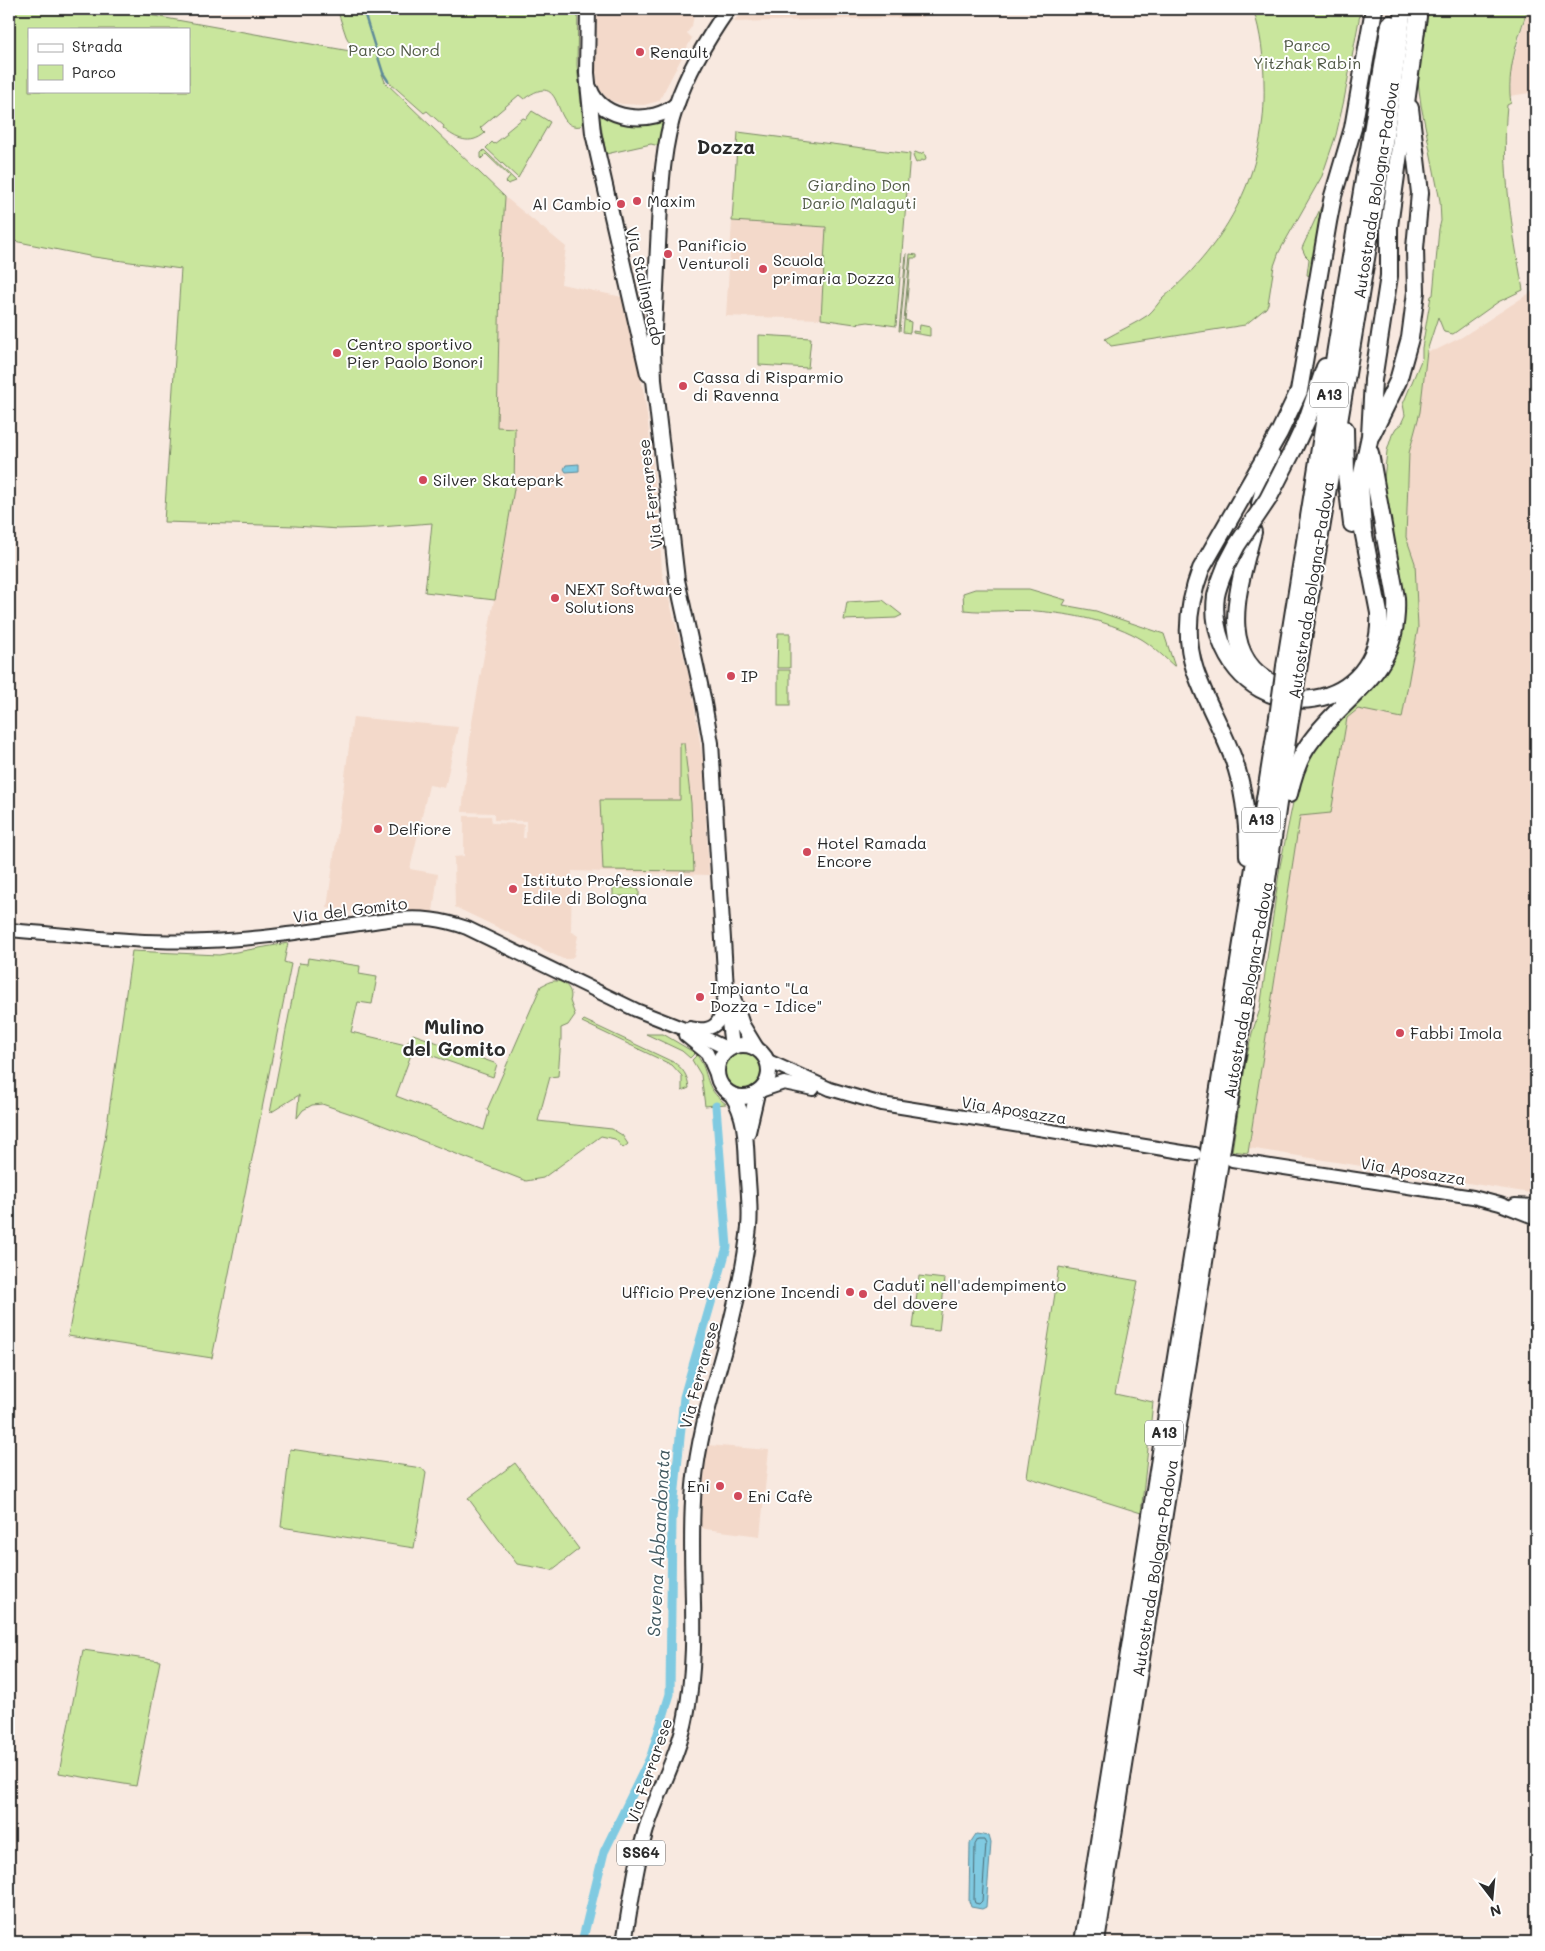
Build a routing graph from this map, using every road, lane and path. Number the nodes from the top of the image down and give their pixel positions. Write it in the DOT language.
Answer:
graph roads {
  1 [pos="588,9"];
  2 [pos="728,9"];
  3 [pos="1374,9"];
  4 [pos="1385,9"];
  5 [pos="1393,9"];
  6 [pos="1403,9"];
  7 [pos="1408,9"];
  8 [pos="1419,9"];
  9 [pos="1400,38"];
  10 [pos="587,73"];
  11 [pos="1409,78"];
  12 [pos="677,104"];
  13 [pos="1373,124"];
  14 [pos="1360,302"];
  15 [pos="1343,305"];
  16 [pos="659,421"];
  17 [pos="1280,433"];
  18 [pos="1370,439"];
  19 [pos="1260,504"];
  20 [pos="1253,532"];
  21 [pos="1291,668"];
  22 [pos="1284,718"];
  23 [pos="1265,893"];
  24 [pos="1245,923"];
  25 [pos="9,930"];
  26 [pos="726,986"];
  27 [pos="673,1026"];
  28 [pos="730,1048"];
  29 [pos="756,1048"];
  30 [pos="766,1060"];
  31 [pos="717,1076"];
  32 [pos="830,1089"];
  33 [pos="759,1092"];
  34 [pos="732,1095"];
  35 [pos="746,1137"];
  36 [pos="1195,1154"];
  37 [pos="1232,1160"];
  38 [pos="1500,1204"];
  39 [pos="1536,1206"];
  40 [pos="1536,1218"];
  41 [pos="624,1942"];
  42 [pos="1082,1942"];
  43 [pos="1096,1942"];
  1 -- 10 [label="main road, Via Stalingrado"];
  2 -- 12 [label="main road, Via Ferrarese"];
  3 -- 17 [label="highway"];
  4 -- 13 [label="highway"];
  5 -- 13 [label="highway"];
  6 -- 9 [label="highway"];
  7 -- 9 [label="highway"];
  8 -- 11 [label="highway"];
  9 -- 14 [label="highway, Autostrada Bologna-Padova / A13"];
  10 -- 12 [label="main road"];
  10 -- 16 [label="main road, Via Stalingrado"];
  11 -- 18 [label="highway"];
  11 -- 18 [label="highway"];
  12 -- 16 [label="main road, Via Ferrarese"];
  13 -- 15 [label="highway, Autostrada Bologna-Padova / A13"];
  14 -- 20 [label="highway"];
  14 -- 21 [label="highway, Autostrada Bologna-Padova / A13"];
  15 -- 18 [label="highway, bridge"];
  15 -- 21 [label="highway, Autostrada Bologna-Padova / A13"];
  16 -- 26 [label="main road, Via Ferrarese"];
  17 -- 19 [label="highway"];
  17 -- 24 [label="highway"];
  18 -- 23 [label="highway"];
  21 -- 22 [label="highway, Autostrada Bologna-Padova / A13, bridge"];
  22 -- 23 [label="highway, Autostrada Bologna-Padova / A13"];
  22 -- 24 [label="highway, Autostrada Bologna-Padova / A13"];
  23 -- 43 [label="highway, Autostrada Bologna-Padova / A13"];
  24 -- 42 [label="highway, Autostrada Bologna-Padova / A13"];
  25 -- 27 [label="street, Via del Gomito"];
  26 -- 27 [label="street, Via Ferrarese"];
  26 -- 28 [label="main road, Via Ferrarese"];
  26 -- 29 [label="main road, Via Ferrarese"];
  27 -- 28 [label="street, Via del Gomito"];
  27 -- 31 [label="street, Via del Gomito"];
  28 -- 29 [label="main road"];
  28 -- 31 [label="main road"];
  29 -- 30 [label="main road"];
  30 -- 32 [label="street, Via Aposazza"];
  30 -- 33 [label="main road"];
  31 -- 34 [label="main road"];
  32 -- 33 [label="street, Via Aposazza"];
  32 -- 36 [label="street, Via Aposazza"];
  33 -- 34 [label="main road"];
  33 -- 35 [label="main road"];
  34 -- 35 [label="main road"];
  35 -- 41 [label="main road, Via Ferrarese / SS64"];
  37 -- 38 [label="street, Via Aposazza"];
  38 -- 39 [label="street, Via Aposazza"];
  38 -- 40 [label="street, Via Aposazza"];
}
